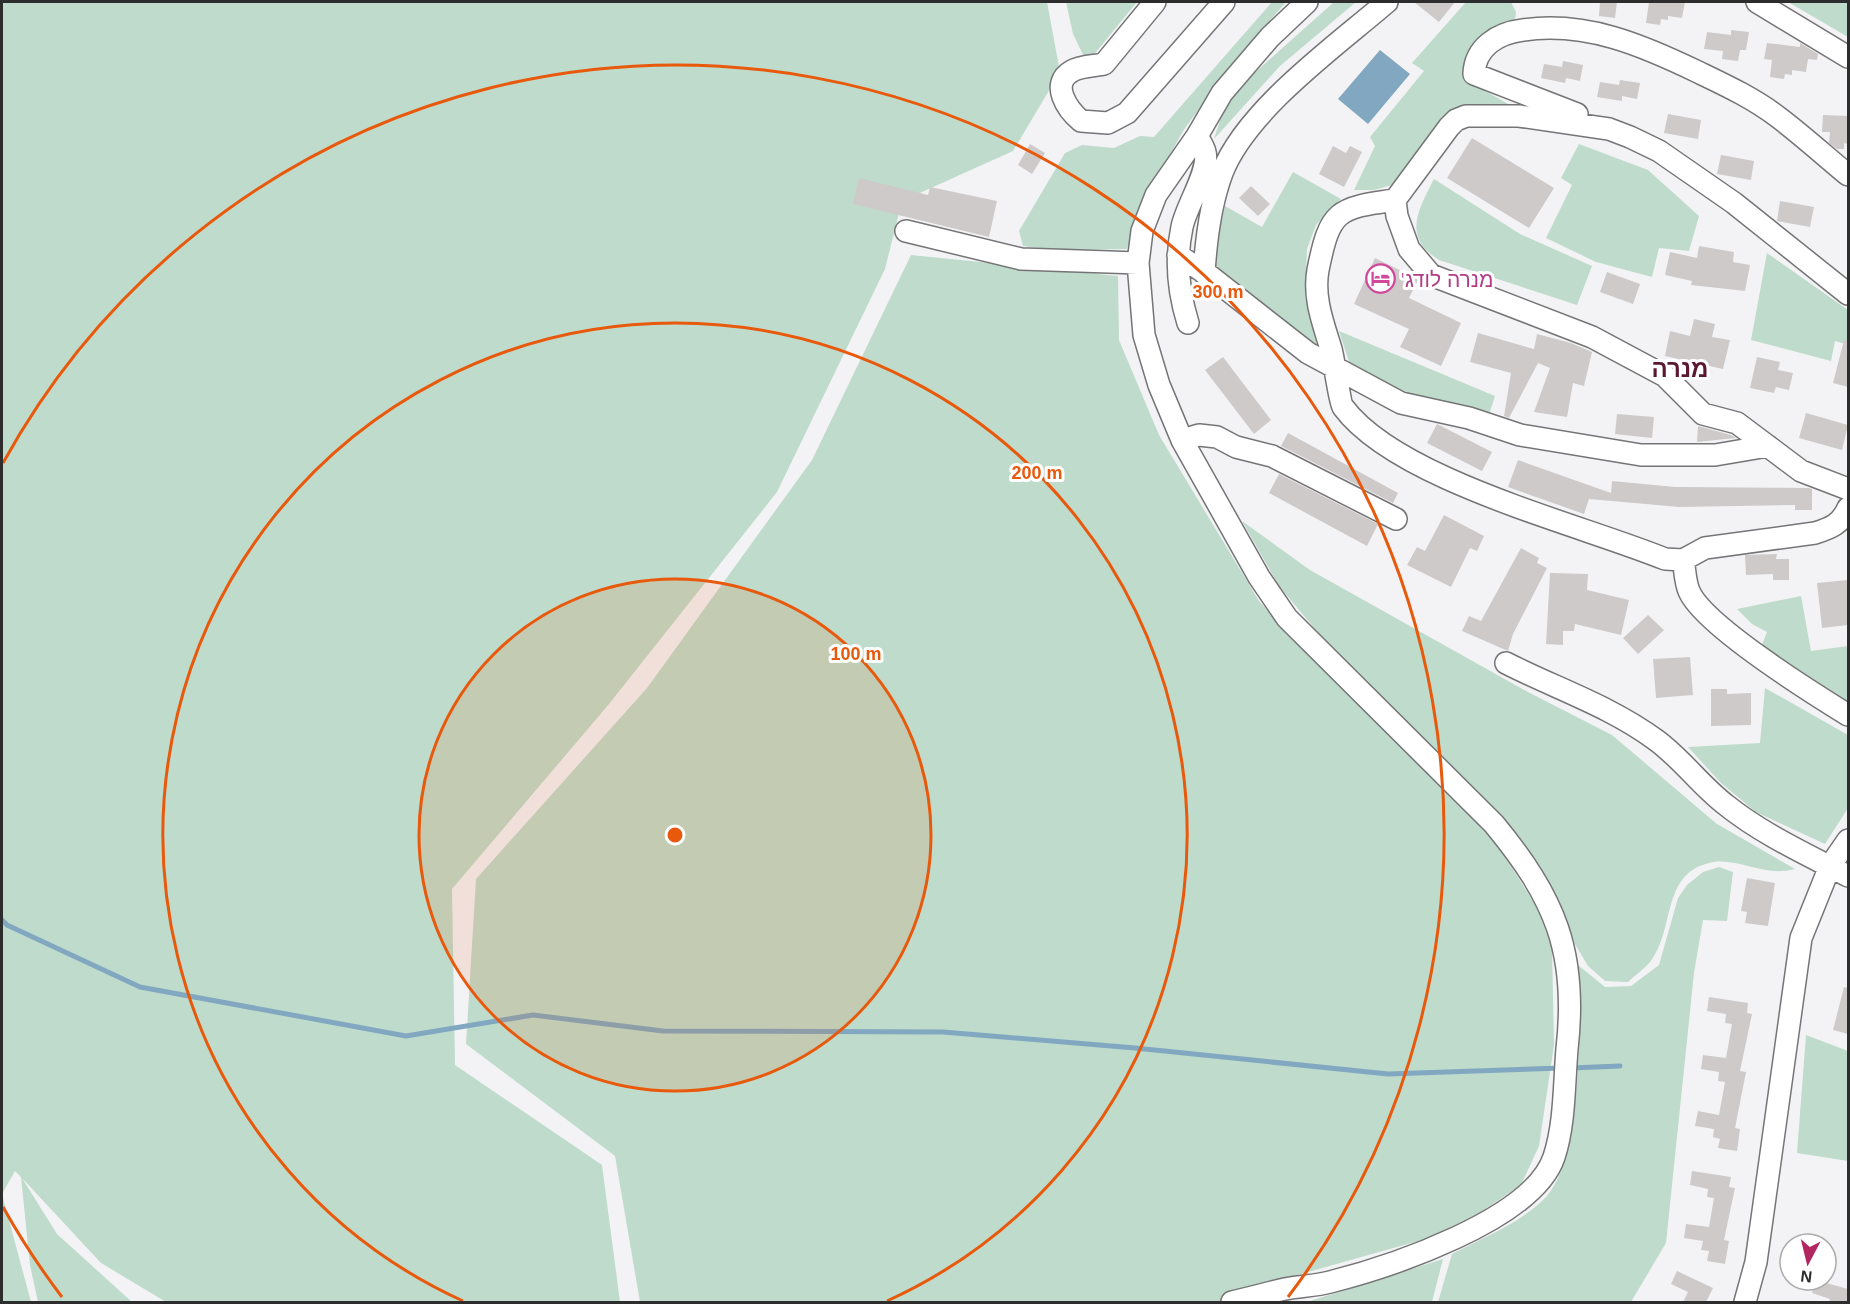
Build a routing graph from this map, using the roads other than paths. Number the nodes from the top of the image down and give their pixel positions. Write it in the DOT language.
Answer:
graph roads {
  1 [pos="1155,2"];
  2 [pos="1224,2"];
  3 [pos="1307,2"];
  4 [pos="1387,2"];
  5 [pos="1757,2"];
  6 [pos="1848,57"];
  7 [pos="1609,129"];
  8 [pos="1197,135"];
  9 [pos="1848,175"];
  10 [pos="1395,200"];
  11 [pos="906,231"];
  12 [pos="1178,255"];
  13 [pos="1138,263"];
  14 [pos="1204,273"];
  15 [pos="1848,294"];
  16 [pos="1188,323"];
  17 [pos="1338,371"];
  18 [pos="1182,440"];
  19 [pos="1768,446"];
  20 [pos="1848,489"];
  21 [pos="1848,508"];
  22 [pos="1396,519"];
  23 [pos="1683,560"];
  24 [pos="1506,663"];
  25 [pos="1848,715"];
  26 [pos="1848,840"];
  27 [pos="1839,871"];
  28 [pos="1232,1302"];
  29 [pos="1744,1302"];
  1 -- 2 [label="street"];
  3 -- 8 [label="street"];
  4 -- 14 [label="street"];
  5 -- 6 [label="street"];
  7 -- 9 [label="street"];
  7 -- 10 [label="street"];
  7 -- 15 [label="street"];
  8 -- 12 [label="street"];
  8 -- 13 [label="street"];
  10 -- 17 [label="street"];
  10 -- 19 [label="street"];
  11 -- 13 [label="street"];
  12 -- 14 [label="street"];
  12 -- 16 [label="street"];
  13 -- 18 [label="street"];
  14 -- 17 [label="street"];
  17 -- 19 [label="street"];
  17 -- 23 [label="street"];
  18 -- 22 [label="street"];
  18 -- 28 [label="street"];
  19 -- 20 [label="street"];
  21 -- 23 [label="street"];
  23 -- 25 [label="street"];
  24 -- 27 [label="street"];
  26 -- 27 [label="street"];
  27 -- 29 [label="street"];
}
